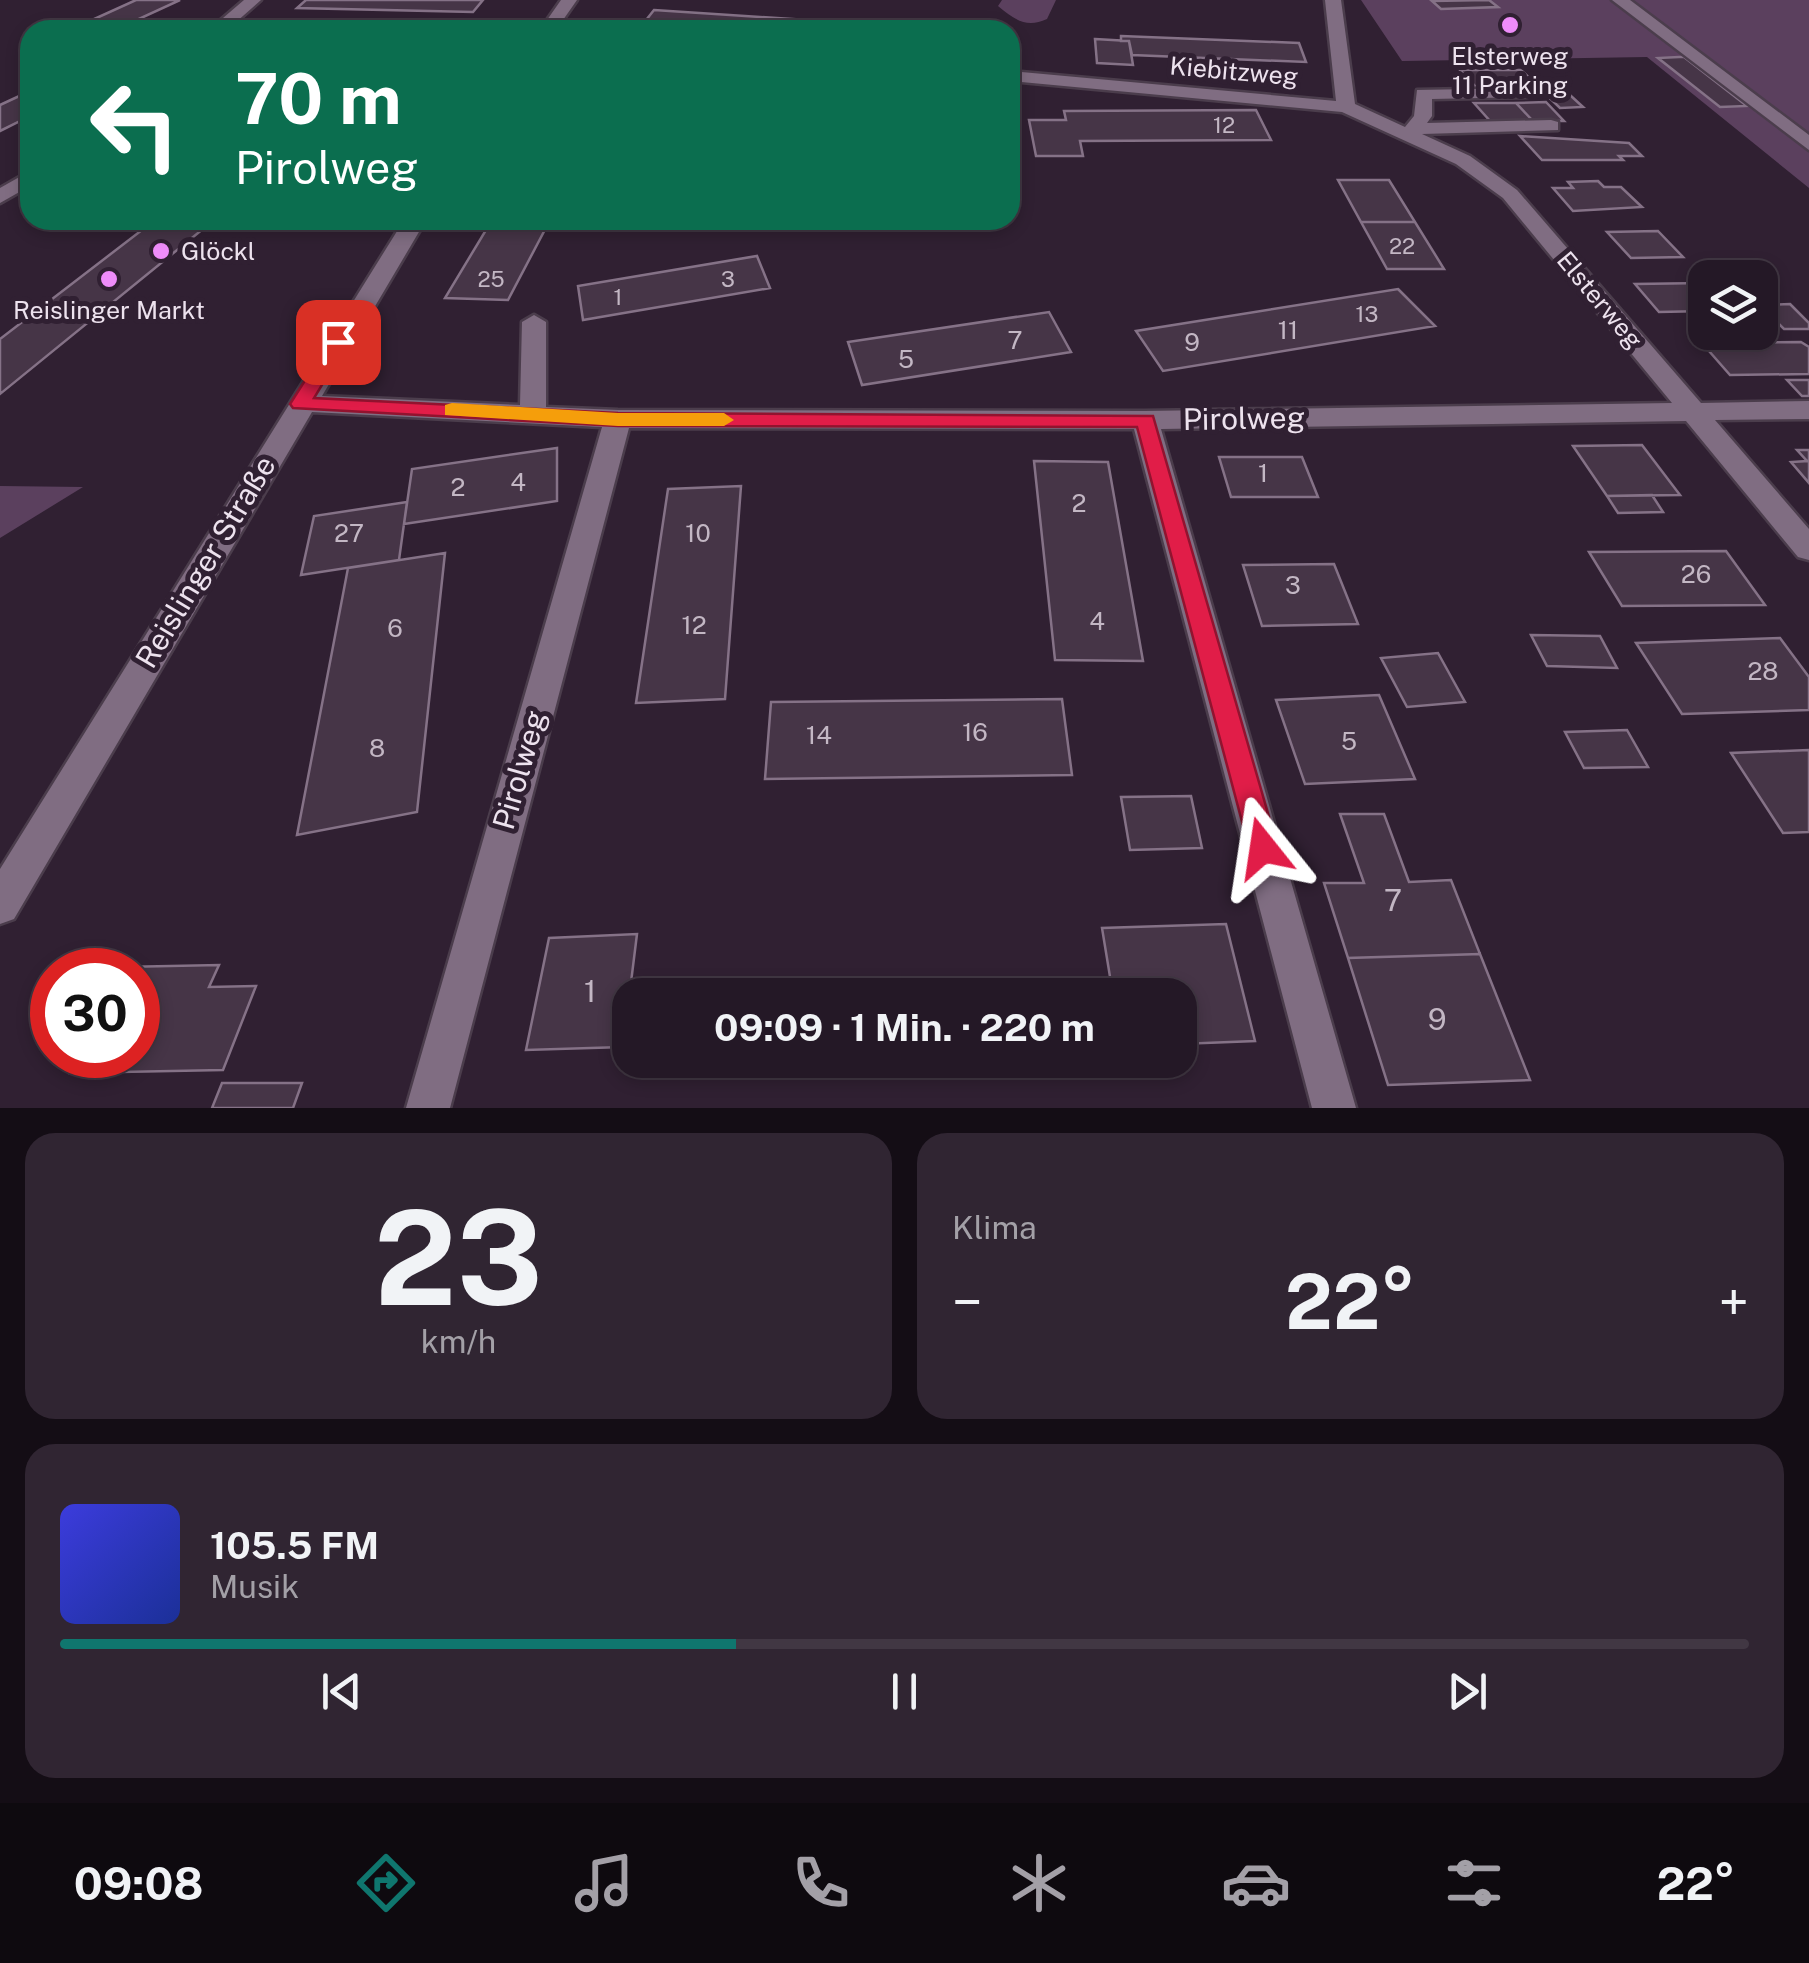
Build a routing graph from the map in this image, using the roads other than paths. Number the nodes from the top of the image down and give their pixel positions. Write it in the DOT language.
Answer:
graph roads {
  1 [pos="253,0"];
  2 [pos="1333,0"];
  3 [pos="1620,0"];
  4 [pos="230,20"];
  5 [pos="1020,77"];
  6 [pos="1526,92"];
  7 [pos="1346,107"];
  8 [pos="1551,126"];
  9 [pos="1412,132"];
  10 [pos="1809,144"];
  11 [pos="408,230"];
  12 [pos="534,322"];
  13 [pos="300,404"];
  14 [pos="1809,410"];
  15 [pos="1694,413"];
  16 [pos="532,414"];
  17 [pos="618,419"];
  18 [pos="1146,420"];
  19 [pos="1809,550"];
  20 [pos="0,905"];
  21 [pos="428,1108"];
  22 [pos="1334,1108"];
  1 -- 4 [label="street"];
  2 -- 7 [label="street, Kiebitzweg"];
  3 -- 10 [label="street"];
  5 -- 7 [label="street, Kiebitzweg"];
  6 -- 9 [label="street"];
  7 -- 9 [label="street, Elsterweg"];
  8 -- 9 [label="street"];
  9 -- 15 [label="street, Elsterweg"];
  11 -- 13 [label="street, Reislinger Straße"];
  12 -- 16 [label="street"];
  13 -- 16 [label="street, Pirolweg"];
  13 -- 20 [label="street, Reislinger Straße"];
  14 -- 15 [label="street, Pirolweg"];
  15 -- 18 [label="street, Pirolweg"];
  15 -- 19 [label="street, Elsterweg"];
  16 -- 17 [label="street, Pirolweg"];
  17 -- 18 [label="street, Pirolweg"];
  17 -- 21 [label="street, Pirolweg"];
  18 -- 22 [label="street"];
}
